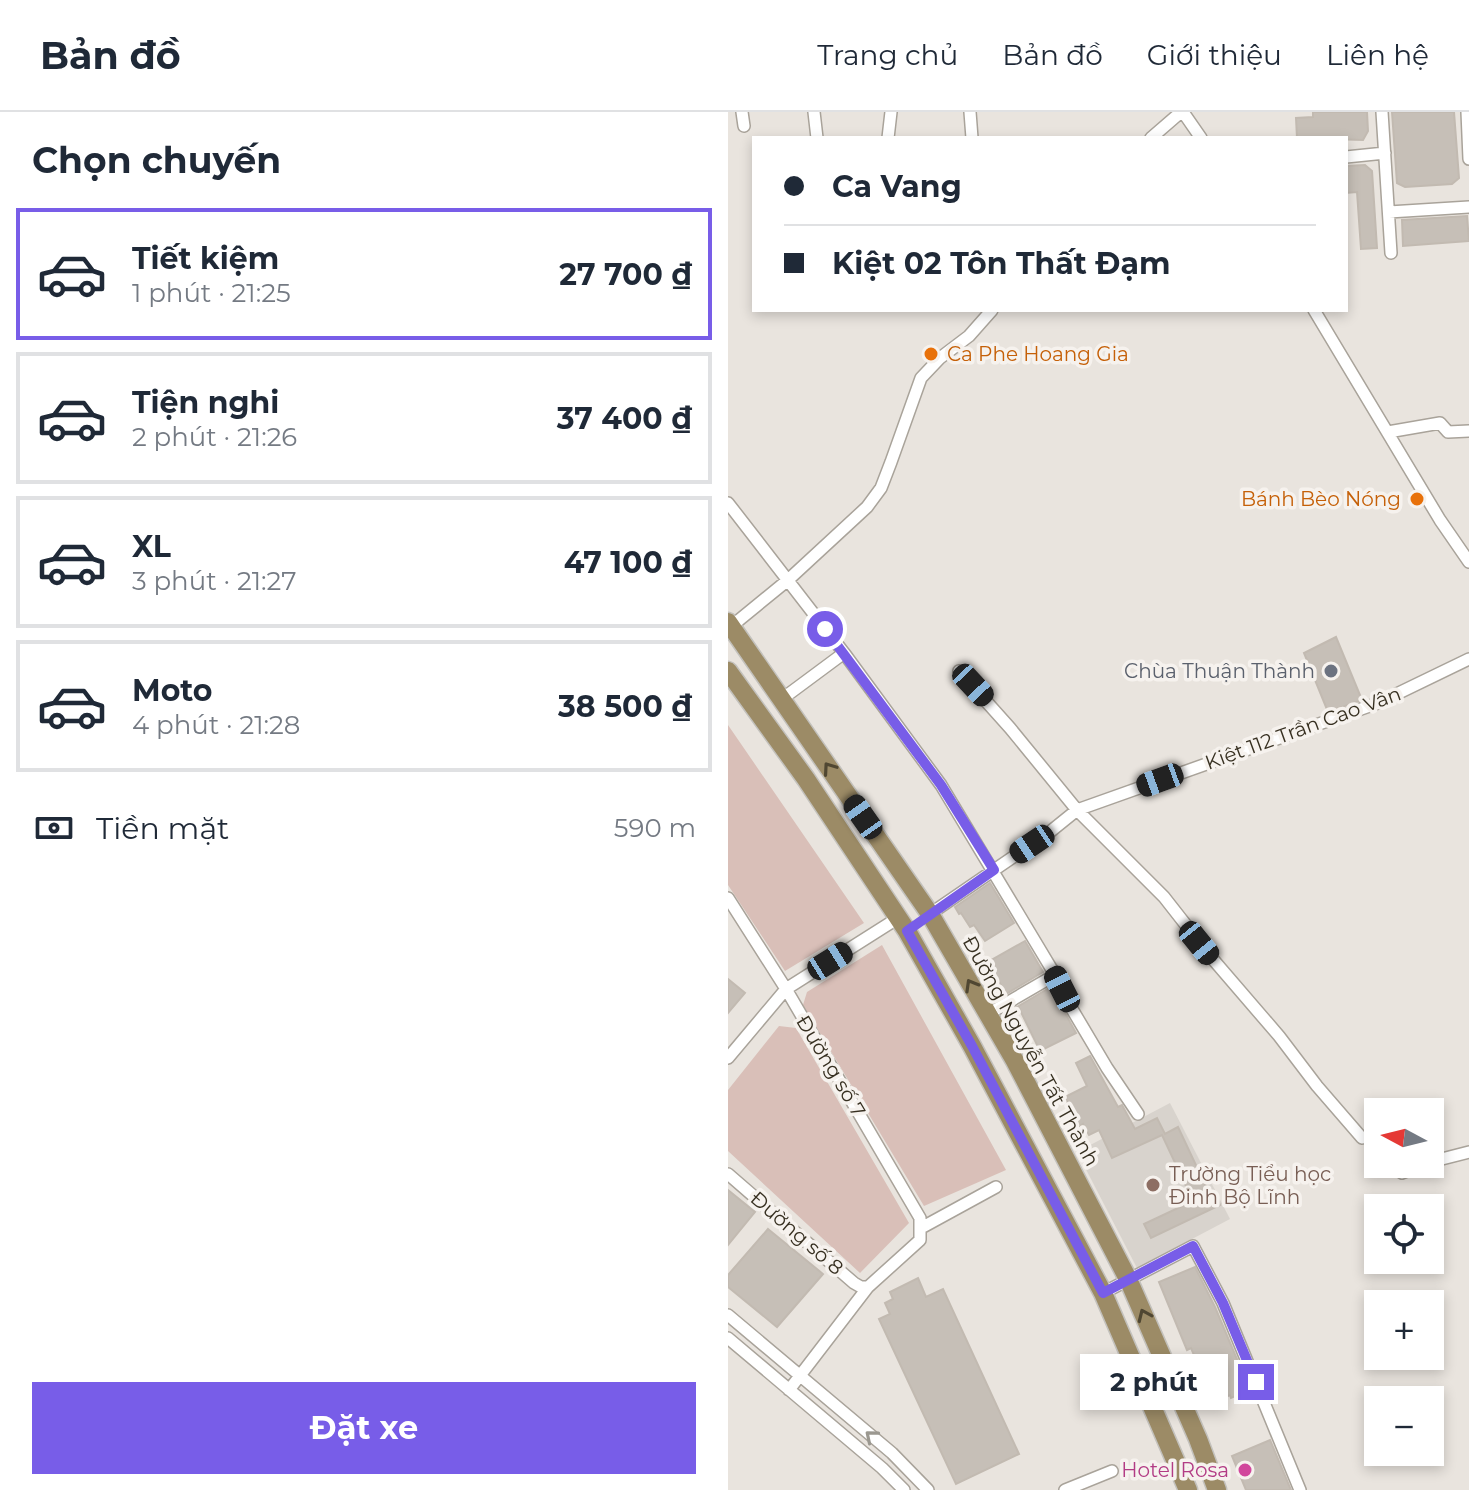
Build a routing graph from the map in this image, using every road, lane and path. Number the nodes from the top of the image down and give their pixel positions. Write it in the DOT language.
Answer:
graph roads {
  1 [pos="742,112"];
  2 [pos="814,112"];
  3 [pos="891,112"];
  4 [pos="970,112"];
  5 [pos="1182,112"];
  6 [pos="1382,112"];
  7 [pos="1467,112"];
  8 [pos="744,126"];
  9 [pos="817,136"];
  10 [pos="888,136"];
  11 [pos="972,136"];
  12 [pos="1153,136"];
  13 [pos="1200,136"];
  14 [pos="1385,153"];
  15 [pos="1348,157"];
  16 [pos="1469,159"];
  17 [pos="1469,207"];
  18 [pos="1389,212"];
  19 [pos="1391,253"];
  20 [pos="990,312"];
  21 [pos="1315,312"];
  22 [pos="1469,431"];
  23 [pos="1388,432"];
  24 [pos="728,503"];
  25 [pos="1469,562"];
  26 [pos="788,580"];
  27 [pos="729,626"];
  28 [pos="844,653"];
  29 [pos="1469,659"];
  30 [pos="728,671"];
  31 [pos="959,671"];
  32 [pos="782,699"];
  33 [pos="1077,810"];
  34 [pos="994,870"];
  35 [pos="728,898"];
  36 [pos="930,914"];
  37 [pos="902,924"];
  38 [pos="1055,975"];
  39 [pos="786,989"];
  40 [pos="988,1014"];
  41 [pos="728,1058"];
  42 [pos="1138,1114"];
  43 [pos="1362,1138"];
  44 [pos="1469,1152"];
  45 [pos="1444,1158"];
  46 [pos="728,1174"];
  47 [pos="996,1187"];
  48 [pos="921,1234"];
  49 [pos="1128,1279"];
  50 [pos="868,1287"];
  51 [pos="1103,1293"];
  52 [pos="728,1315"];
  53 [pos="728,1338"];
  54 [pos="800,1376"];
  55 [pos="789,1390"];
  56 [pos="1112,1471"];
  57 [pos="904,1490"];
  58 [pos="928,1490"];
  59 [pos="1065,1490"];
  60 [pos="1188,1490"];
  61 [pos="1217,1490"];
  62 [pos="1300,1490"];
  1 -- 8 [label="street"];
  2 -- 9 [label="street"];
  3 -- 10 [label="street"];
  4 -- 11 [label="street"];
  5 -- 12 [label="street"];
  5 -- 13 [label="street"];
  6 -- 14 [label="street"];
  7 -- 16 [label="street"];
  14 -- 15 [label="street"];
  14 -- 18 [label="street"];
  17 -- 18 [label="street"];
  18 -- 19 [label="street"];
  20 -- 26 [label="street"];
  21 -- 23 [label="street"];
  22 -- 23 [label="street"];
  23 -- 25 [label="street"];
  24 -- 26 [label="street"];
  26 -- 27 [label="street"];
  26 -- 28 [label="street"];
  27 -- 32 [label="main road, Đường Nguyễn Tất Thành"];
  28 -- 32 [label="street"];
  28 -- 34 [label="street"];
  29 -- 33 [label="street, Kiệt 112 Trần Cao Vân"];
  30 -- 37 [label="main road"];
  31 -- 33 [label="street"];
  36 -- 32 [label="main road, Đường Nguyễn Tất Thành, one-way"];
  33 -- 34 [label="street, Kiệt 112 Trần Cao Vân"];
  33 -- 43 [label="street"];
  34 -- 36 [label="street, Kiệt 112 Trần Cao Vân"];
  34 -- 38 [label="street"];
  35 -- 39 [label="street, Đường số 7"];
  36 -- 37 [label="main road"];
  40 -- 36 [label="main road, Đường Nguyễn Tất Thành, one-way"];
  37 -- 39 [label="street"];
  37 -- 51 [label="main road"];
  38 -- 40 [label="street"];
  38 -- 42 [label="street"];
  39 -- 41 [label="street"];
  39 -- 48 [label="street, Đường số 7"];
  40 -- 49 [label="main road, Đường Nguyễn Tất Thành"];
  44 -- 45 [label="street"];
  46 -- 50 [label="street, Đường số 8"];
  47 -- 48 [label="street"];
  48 -- 50 [label="street"];
  49 -- 51 [label="street"];
  61 -- 49 [label="main road, Đường Nguyễn Tất Thành, one-way"];
  49 -- 62 [label="street"];
  50 -- 54 [label="street"];
  51 -- 60 [label="main road"];
  52 -- 54 [label="street"];
  53 -- 55 [label="street"];
  54 -- 55 [label="street"];
  58 -- 54 [label="street, one-way"];
  55 -- 57 [label="street"];
  56 -- 59 [label="street"];
}
